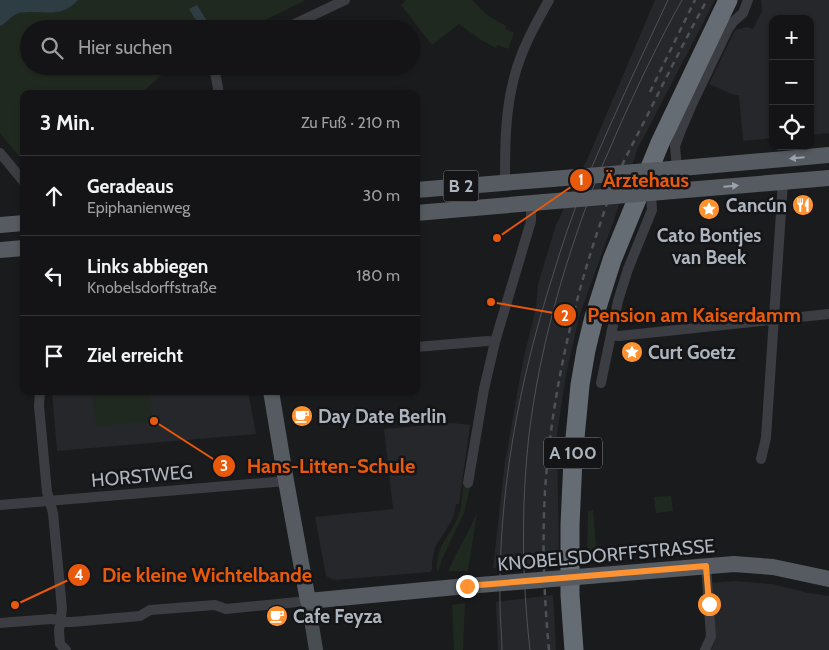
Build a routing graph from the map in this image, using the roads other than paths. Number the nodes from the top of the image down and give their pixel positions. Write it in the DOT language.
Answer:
graph roads {
  1 [pos="345,0"];
  2 [pos="549,0"];
  3 [pos="719,0"];
  4 [pos="728,0"];
  5 [pos="748,0"];
  6 [pos="303,20"];
  7 [pos="216,75"];
  8 [pos="218,90"];
  9 [pos="0,153"];
  10 [pos="829,155"];
  11 [pos="677,168"];
  12 [pos="20,177"];
  13 [pos="829,178"];
  14 [pos="505,182"];
  15 [pos="784,182"];
  16 [pos="420,190"];
  17 [pos="650,193"];
  18 [pos="537,203"];
  19 [pos="420,213"];
  20 [pos="20,223"];
  21 [pos="0,225"];
  22 [pos="20,248"];
  23 [pos="0,250"];
  24 [pos="612,260"];
  25 [pos="829,314"];
  26 [pos="774,319"];
  27 [pos="611,335"];
  28 [pos="494,342"];
  29 [pos="420,347"];
  30 [pos="601,383"];
  31 [pos="40,395"];
  32 [pos="272,395"];
  33 [pos="761,459"];
  34 [pos="286,481"];
  35 [pos="468,483"];
  36 [pos="49,501"];
  37 [pos="0,505"];
  38 [pos="706,566"];
  39 [pos="580,576"];
  40 [pos="829,579"];
  41 [pos="308,601"];
  42 [pos="61,621"];
  43 [pos="0,623"];
  44 [pos="66,650"];
  45 [pos="316,650"];
  46 [pos="567,650"];
  47 [pos="574,650"];
  48 [pos="586,650"];
  49 [pos="705,650"];
  1 -- 6 [label="street"];
  2 -- 14 [label="street"];
  3 -- 46 [label="highway, A 100"];
  4 -- 24 [label="highway, A 100"];
  5 -- 11 [label="street"];
  7 -- 8 [label="street"];
  9 -- 12 [label="street"];
  10 -- 11 [label="main road, B 2, one-way"];
  11 -- 14 [label="main road, B 2, bridge"];
  13 -- 15 [label="main road, B 2"];
  14 -- 16 [label="main road, B 2"];
  17 -- 15 [label="main road, B 2, one-way"];
  15 -- 26 [label="street"];
  17 -- 18 [label="main road, B 2, bridge"];
  17 -- 27 [label="street"];
  18 -- 19 [label="main road, B 2"];
  18 -- 28 [label="street"];
  20 -- 21 [label="main road"];
  22 -- 23 [label="main road"];
  24 -- 39 [label="highway"];
  24 -- 47 [label="highway, A 100"];
  25 -- 26 [label="street"];
  26 -- 27 [label="street"];
  26 -- 33 [label="street"];
  27 -- 30 [label="street"];
  28 -- 29 [label="street"];
  28 -- 35 [label="street"];
  31 -- 36 [label="street"];
  32 -- 34 [label="main road"];
  34 -- 36 [label="street, HORSTWEG"];
  34 -- 41 [label="main road"];
  36 -- 37 [label="street, HORSTWEG"];
  36 -- 42 [label="street"];
  38 -- 39 [label="main road, KNOBELSDORFFSTRASSE"];
  38 -- 40 [label="main road, KNOBELSDORFFSTRASSE"];
  38 -- 49 [label="street"];
  39 -- 41 [label="main road, KNOBELSDORFFSTRASSE, bridge"];
  39 -- 48 [label="highway"];
  41 -- 42 [label="street, KNOBELSDORFFSTRASSE"];
  41 -- 45 [label="street"];
  42 -- 43 [label="street, KNOBELSDORFFSTRASSE"];
  42 -- 44 [label="street"];
}
